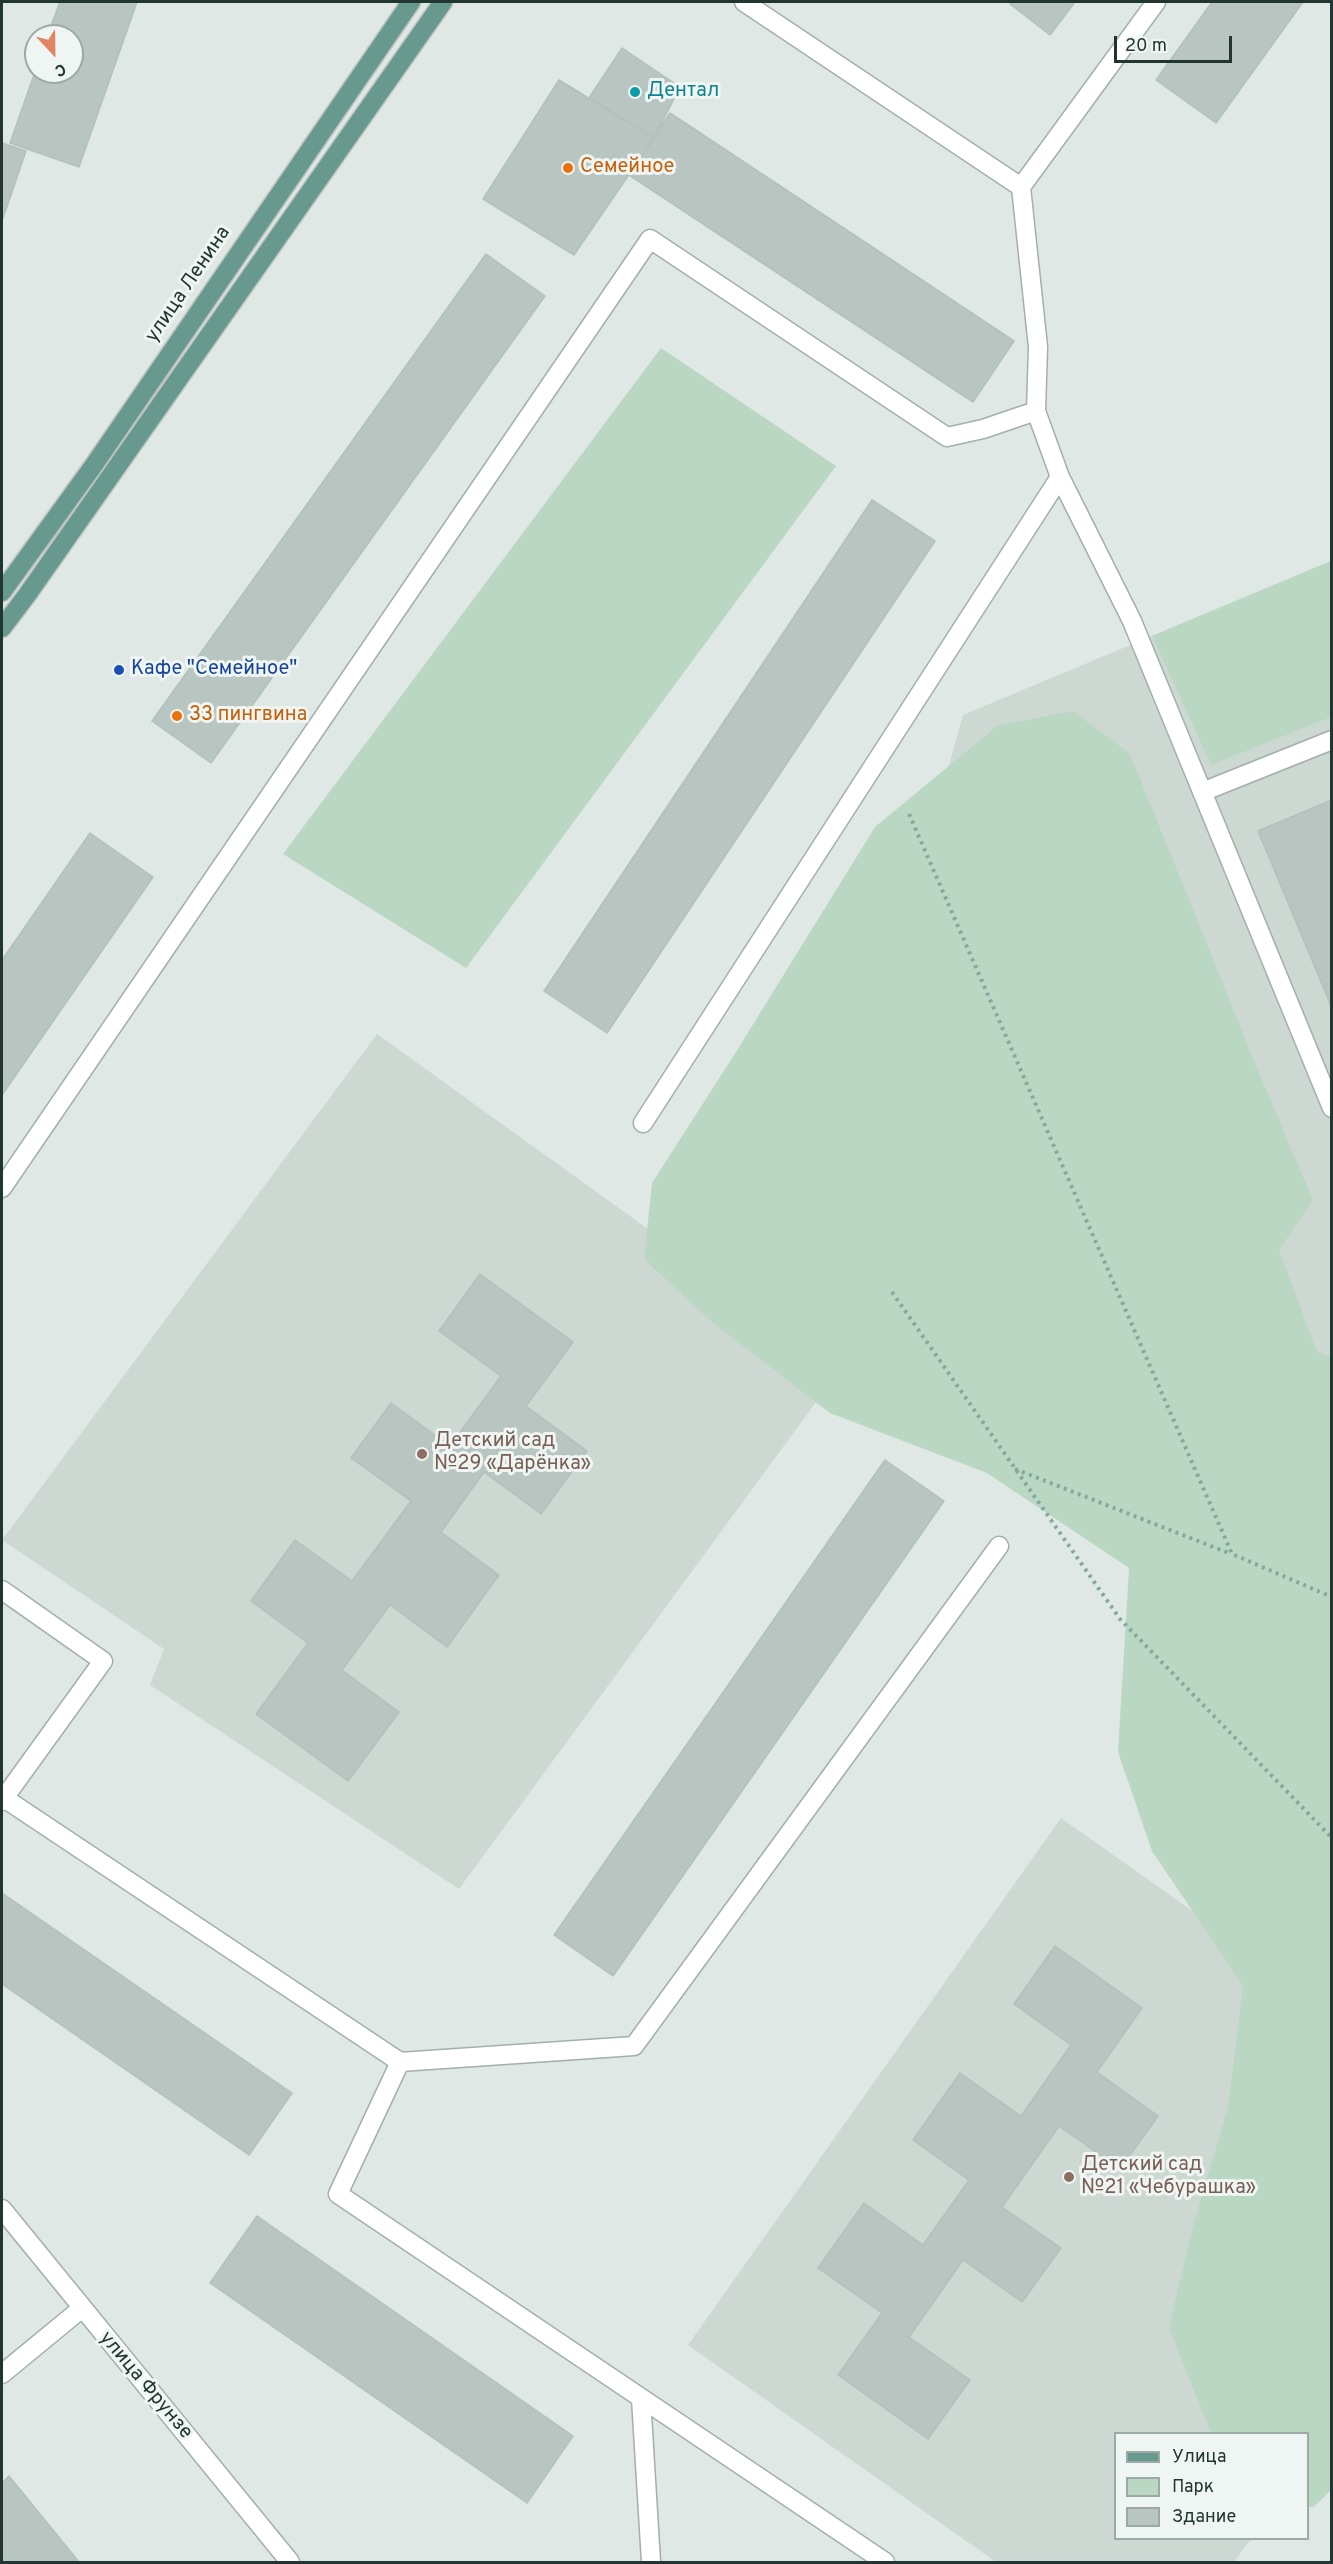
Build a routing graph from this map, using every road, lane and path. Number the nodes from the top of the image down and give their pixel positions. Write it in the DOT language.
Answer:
graph roads {
  1 [pos="411,2"];
  2 [pos="444,2"];
  3 [pos="744,2"];
  4 [pos="1156,2"];
  5 [pos="1022,187"];
  6 [pos="1036,411"];
  7 [pos="1060,477"];
  8 [pos="2,592"];
  9 [pos="2,628"];
  10 [pos="1332,740"];
  11 [pos="1202,792"];
  12 [pos="909,814"];
  13 [pos="1332,1108"];
  14 [pos="643,1123"];
  15 [pos="2,1188"];
  16 [pos="892,1293"];
  17 [pos="1015,1468"];
  18 [pos="999,1546"];
  19 [pos="1232,1554"];
  20 [pos="2,1590"];
  21 [pos="1332,1597"];
  22 [pos="3,1799"];
  23 [pos="1332,1838"];
  24 [pos="400,2062"];
  25 [pos="2,2209"];
  26 [pos="81,2309"];
  27 [pos="2,2374"];
  28 [pos="641,2398"];
  29 [pos="290,2562"];
  30 [pos="651,2562"];
  31 [pos="885,2562"];
  1 -- 8 [label="main road, улица Ленина"];
  2 -- 9 [label="main road"];
  3 -- 5 [label="street"];
  4 -- 5 [label="street"];
  5 -- 6 [label="street"];
  6 -- 7 [label="street"];
  6 -- 15 [label="street"];
  7 -- 11 [label="street"];
  7 -- 14 [label="street"];
  10 -- 11 [label="street"];
  11 -- 13 [label="street"];
  12 -- 19 [label="path"];
  16 -- 17 [label="path"];
  17 -- 19 [label="path"];
  17 -- 23 [label="path"];
  18 -- 24 [label="street"];
  19 -- 21 [label="path"];
  20 -- 22 [label="street"];
  22 -- 24 [label="street"];
  24 -- 28 [label="street"];
  25 -- 26 [label="street, улица Фрунзе"];
  26 -- 27 [label="street"];
  26 -- 29 [label="street, улица Фрунзе"];
  28 -- 30 [label="street"];
  28 -- 31 [label="street"];
}
